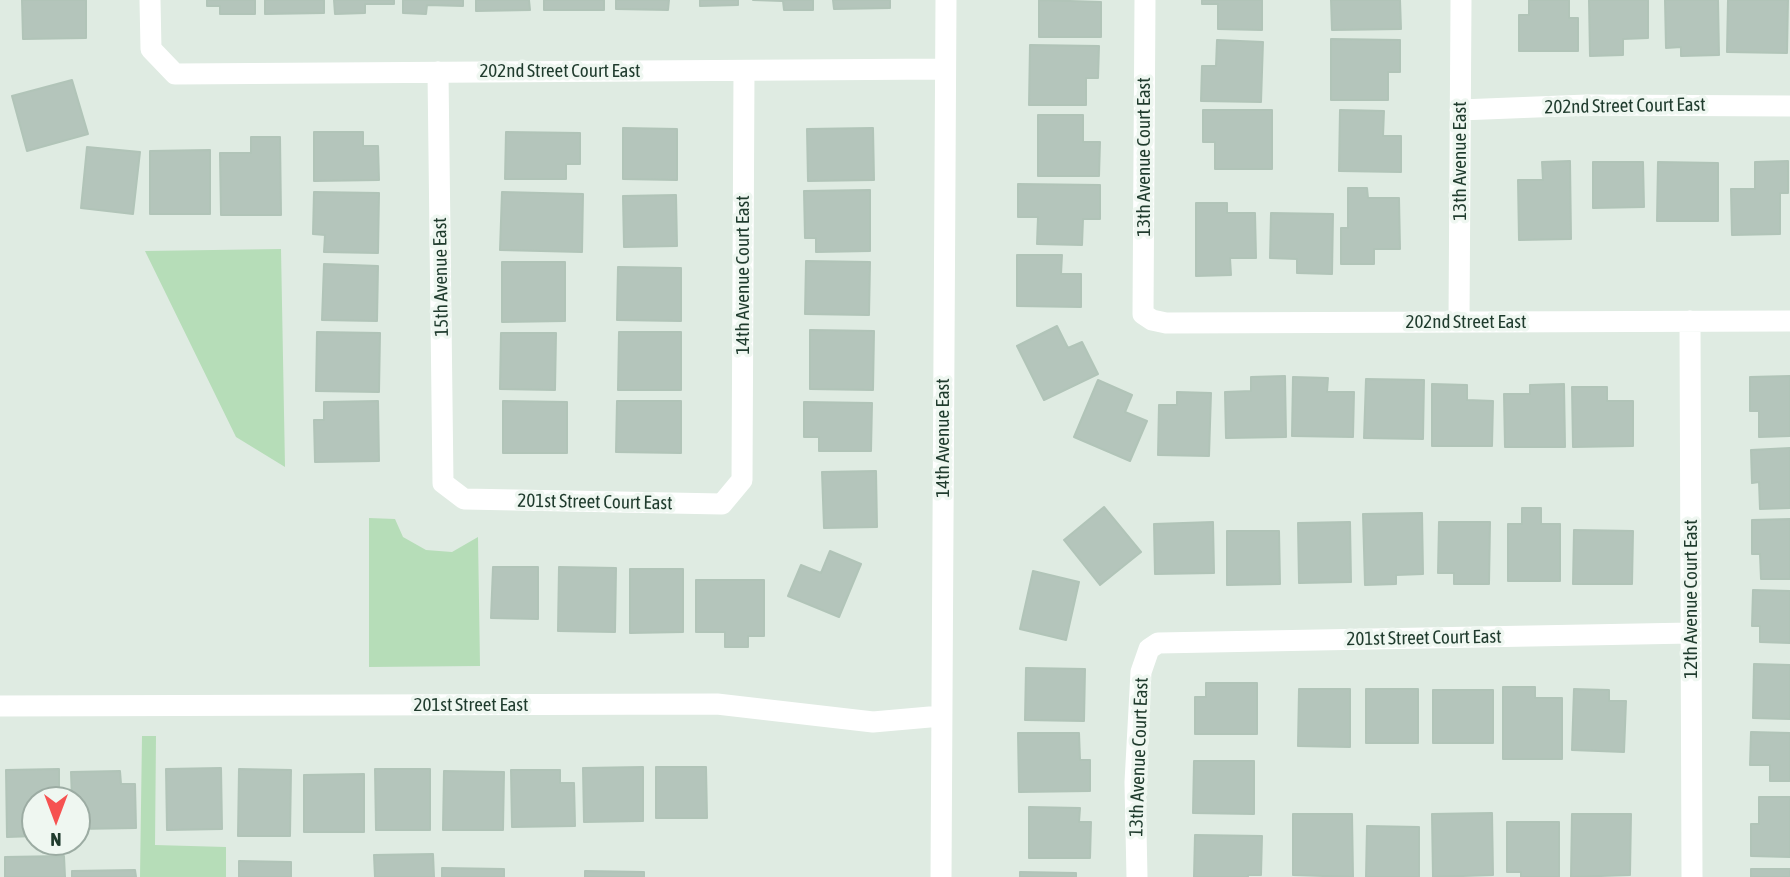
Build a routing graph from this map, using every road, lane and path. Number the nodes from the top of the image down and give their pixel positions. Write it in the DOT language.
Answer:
graph roads {
  1 [pos="150,0"];
  2 [pos="946,0"];
  3 [pos="1145,0"];
  4 [pos="1461,0"];
  5 [pos="945,69"];
  6 [pos="744,71"];
  7 [pos="438,72"];
  8 [pos="1790,106"];
  9 [pos="1460,110"];
  10 [pos="1143,314"];
  11 [pos="1459,321"];
  12 [pos="1690,321"];
  13 [pos="1790,321"];
  14 [pos="742,480"];
  15 [pos="443,483"];
  16 [pos="1691,633"];
  17 [pos="1158,643"];
  18 [pos="0,706"];
  19 [pos="942,716"];
  20 [pos="941,877"];
  21 [pos="1137,877"];
  22 [pos="1692,877"];
  1 -- 7 [label="street, 202nd Street Court East"];
  2 -- 5 [label="street, 14th Avenue East"];
  3 -- 10 [label="street, 13th Avenue Court East"];
  4 -- 9 [label="street, 13th Avenue East"];
  5 -- 6 [label="street, 202nd Street Court East"];
  5 -- 19 [label="street, 14th Avenue East"];
  6 -- 7 [label="street, 202nd Street Court East"];
  6 -- 14 [label="street, 14th Avenue Court East"];
  7 -- 15 [label="street, 15th Avenue East"];
  8 -- 9 [label="street, 202nd Street Court East"];
  9 -- 11 [label="street, 13th Avenue East"];
  10 -- 11 [label="street, 202nd Street East"];
  11 -- 12 [label="street, 202nd Street East"];
  12 -- 13 [label="street, 202nd Street East"];
  12 -- 16 [label="street, 12th Avenue Court East"];
  14 -- 15 [label="street, 201st Street Court East"];
  16 -- 17 [label="street, 201st Street Court East"];
  16 -- 22 [label="street, 12th Avenue Court East"];
  17 -- 21 [label="street, 13th Avenue Court East"];
  18 -- 19 [label="street, 201st Street East"];
  19 -- 20 [label="street, 14th Avenue East"];
}
